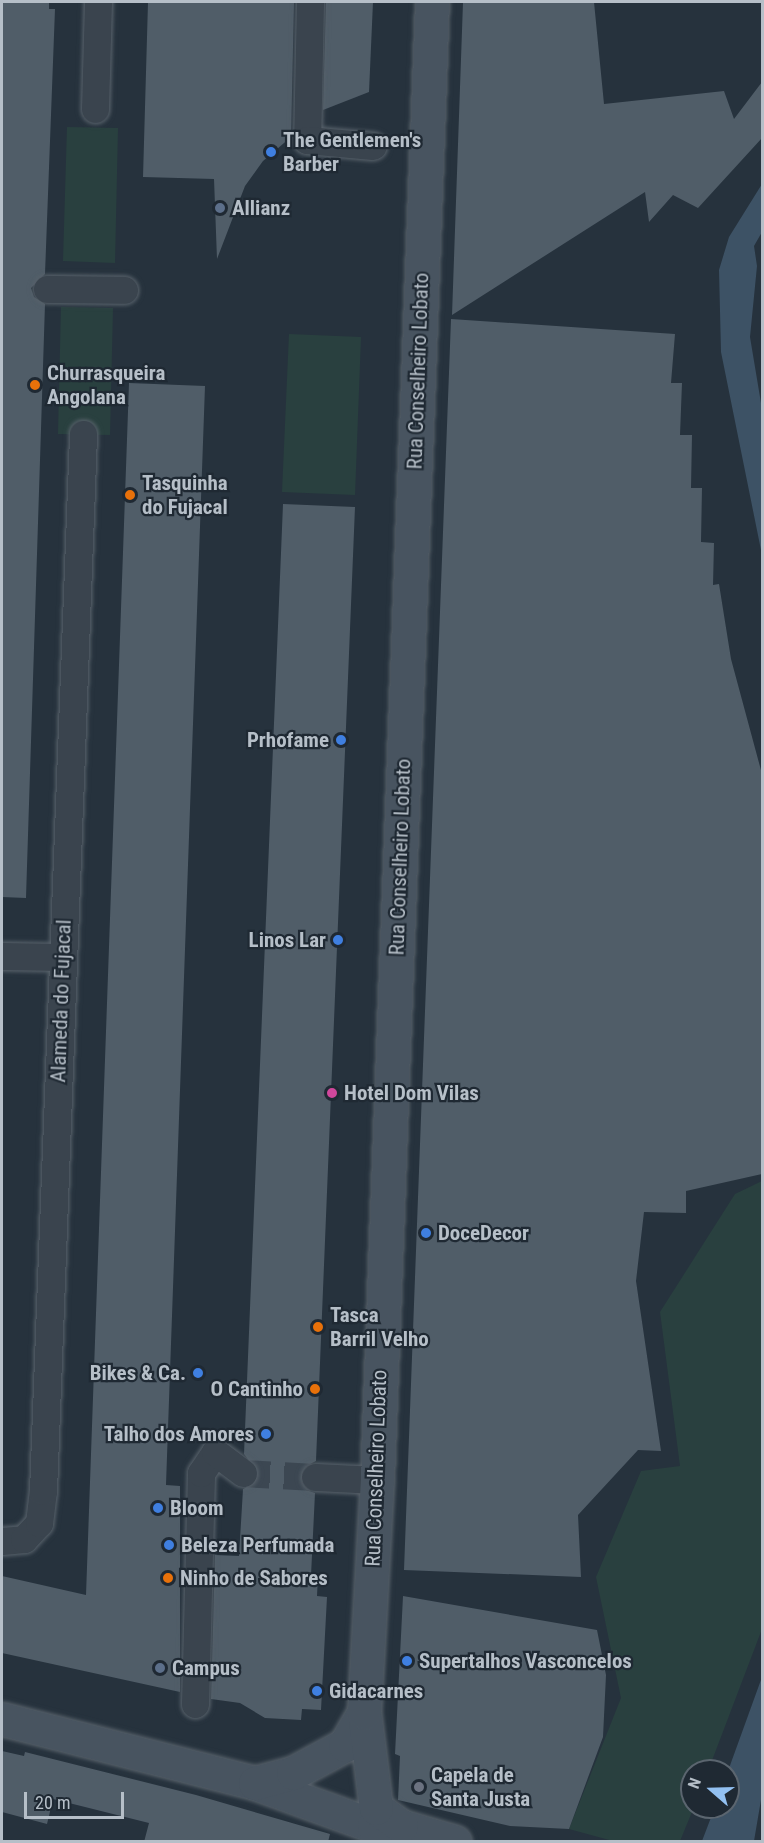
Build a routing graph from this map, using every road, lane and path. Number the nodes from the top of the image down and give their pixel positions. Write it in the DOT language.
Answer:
graph roads {
  1 [pos="98,2"];
  2 [pos="310,2"];
  3 [pos="432,2"];
  4 [pos="95,110"];
  5 [pos="373,146"];
  6 [pos="47,290"];
  7 [pos="124,290"];
  8 [pos="83,434"];
  9 [pos="2,956"];
  10 [pos="62,957"];
  11 [pos="243,1473"];
  12 [pos="315,1477"];
  13 [pos="377,1480"];
  14 [pos="2,1540"];
  15 [pos="195,1704"];
  16 [pos="364,1712"];
  17 [pos="2,1719"];
  18 [pos="255,1783"];
  19 [pos="401,1826"];
  20 [pos="455,1842"];
  1 -- 4 [label="street"];
  2 -- 5 [label="street"];
  3 -- 13 [label="main road, Rua Conselheiro Lobato"];
  6 -- 7 [label="street"];
  8 -- 10 [label="street, Alameda do Fujacal"];
  9 -- 10 [label="street"];
  10 -- 14 [label="street, Alameda do Fujacal"];
  11 -- 15 [label="street"];
  12 -- 13 [label="street"];
  13 -- 16 [label="main road, Rua Conselheiro Lobato"];
  16 -- 18 [label="main road"];
  16 -- 19 [label="main road, Rua Conselheiro Lobato"];
  17 -- 18 [label="main road"];
  18 -- 19 [label="main road"];
  19 -- 20 [label="main road"];
}
